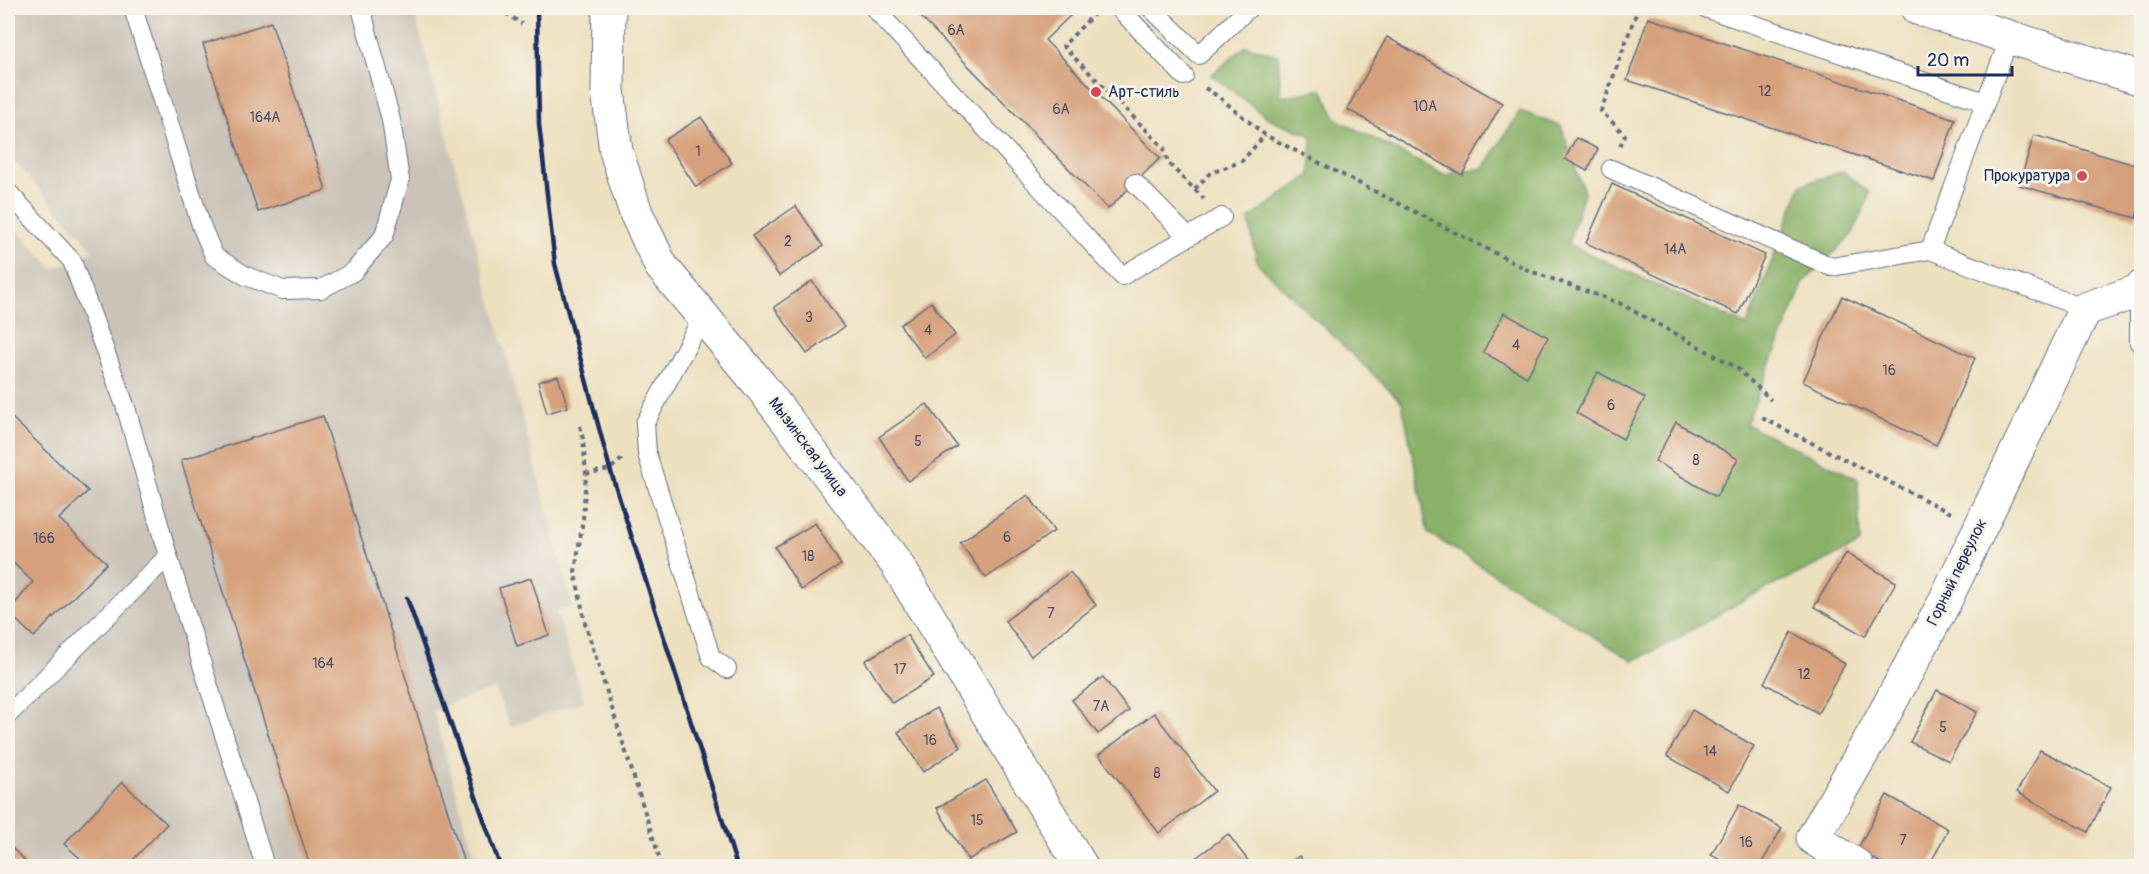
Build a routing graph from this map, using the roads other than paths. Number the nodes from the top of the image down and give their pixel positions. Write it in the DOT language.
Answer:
graph roads {
  1 [pos="133,8"];
  2 [pos="361,8"];
  3 [pos="609,8"];
  4 [pos="876,8"];
  5 [pos="1119,8"];
  6 [pos="1151,8"];
  7 [pos="1249,8"];
  8 [pos="1704,8"];
  9 [pos="1917,8"];
  10 [pos="2010,37"];
  11 [pos="1184,76"];
  12 [pos="2142,79"];
  13 [pos="1985,102"];
  14 [pos="1611,169"];
  15 [pos="1134,183"];
  16 [pos="8,192"];
  17 [pos="1222,216"];
  18 [pos="1188,237"];
  19 [pos="1930,250"];
  20 [pos="2140,289"];
  21 [pos="2085,309"];
  22 [pos="703,316"];
  23 [pos="2142,343"];
  24 [pos="168,556"];
  25 [pos="727,669"];
  26 [pos="8,715"];
  27 [pos="265,867"];
  28 [pos="1081,867"];
  29 [pos="1857,867"];
  1 -- 2 [label="lane"];
  3 -- 22 [label="street, Мызинская улица"];
  4 -- 18 [label="lane"];
  5 -- 11 [label="lane"];
  6 -- 7 [label="lane"];
  8 -- 13 [label="lane"];
  9 -- 10 [label="street"];
  10 -- 12 [label="street"];
  10 -- 13 [label="lane"];
  13 -- 19 [label="lane"];
  14 -- 19 [label="lane"];
  15 -- 18 [label="lane"];
  16 -- 24 [label="lane"];
  17 -- 18 [label="lane"];
  19 -- 21 [label="lane"];
  20 -- 21 [label="street"];
  20 -- 23 [label="lane"];
  21 -- 29 [label="street, Горный переулок"];
  22 -- 25 [label="lane"];
  22 -- 28 [label="street, Мызинская улица"];
  24 -- 26 [label="lane"];
  24 -- 27 [label="lane"];
}
